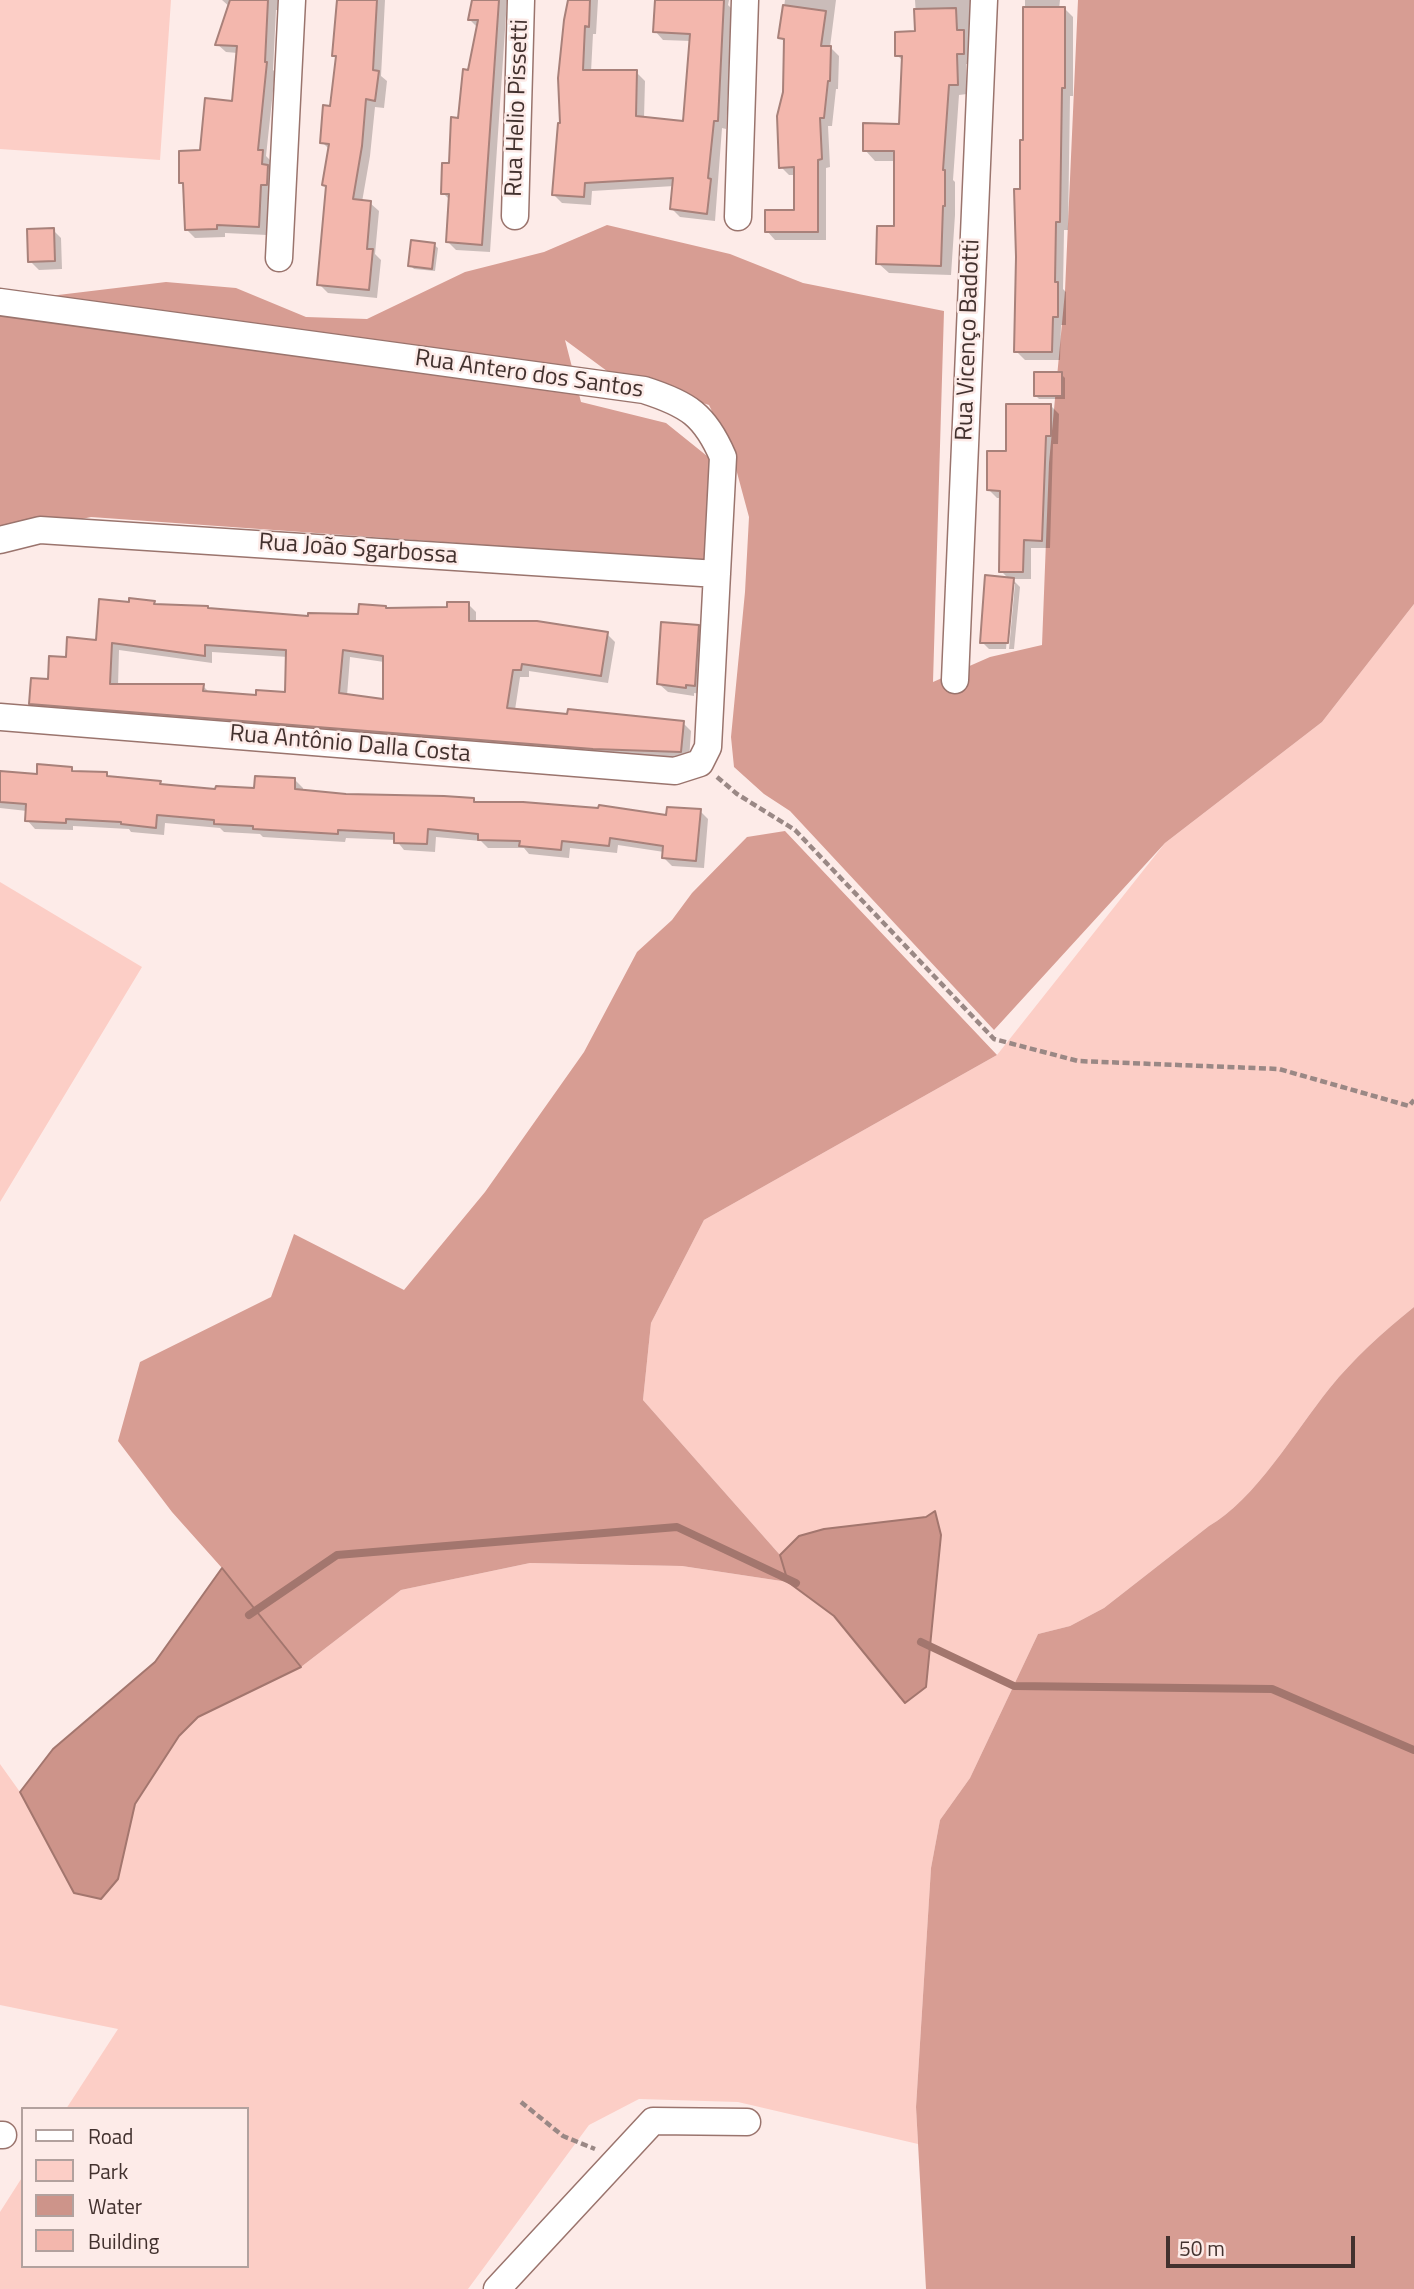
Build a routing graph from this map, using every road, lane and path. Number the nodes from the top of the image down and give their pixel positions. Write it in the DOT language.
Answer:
graph roads {
  1 [pos="292,0"];
  2 [pos="520,0"];
  3 [pos="745,0"];
  4 [pos="984,0"];
  5 [pos="514,216"];
  6 [pos="738,217"];
  7 [pos="279,258"];
  8 [pos="0,302"];
  9 [pos="0,540"];
  10 [pos="717,573"];
  11 [pos="955,680"];
  12 [pos="0,716"];
  13 [pos="700,764"];
  14 [pos="1414,1100"];
  15 [pos="521,2102"];
  16 [pos="747,2122"];
  17 [pos="618,2158"];
  18 [pos="497,2289"];
  1 -- 7 [label="street"];
  2 -- 5 [label="street, Rua Helio Pissetti"];
  3 -- 6 [label="street"];
  4 -- 11 [label="street, Rua Vicenço Badotti"];
  8 -- 10 [label="street, Rua Antero dos Santos"];
  9 -- 10 [label="street, Rua João Sgarbossa"];
  10 -- 13 [label="street, Rua Antero dos Santos"];
  12 -- 13 [label="street, Rua Antônio Dalla Costa"];
  13 -- 14 [label="path"];
  15 -- 17 [label="path"];
  16 -- 17 [label="street"];
  17 -- 18 [label="street"];
}
